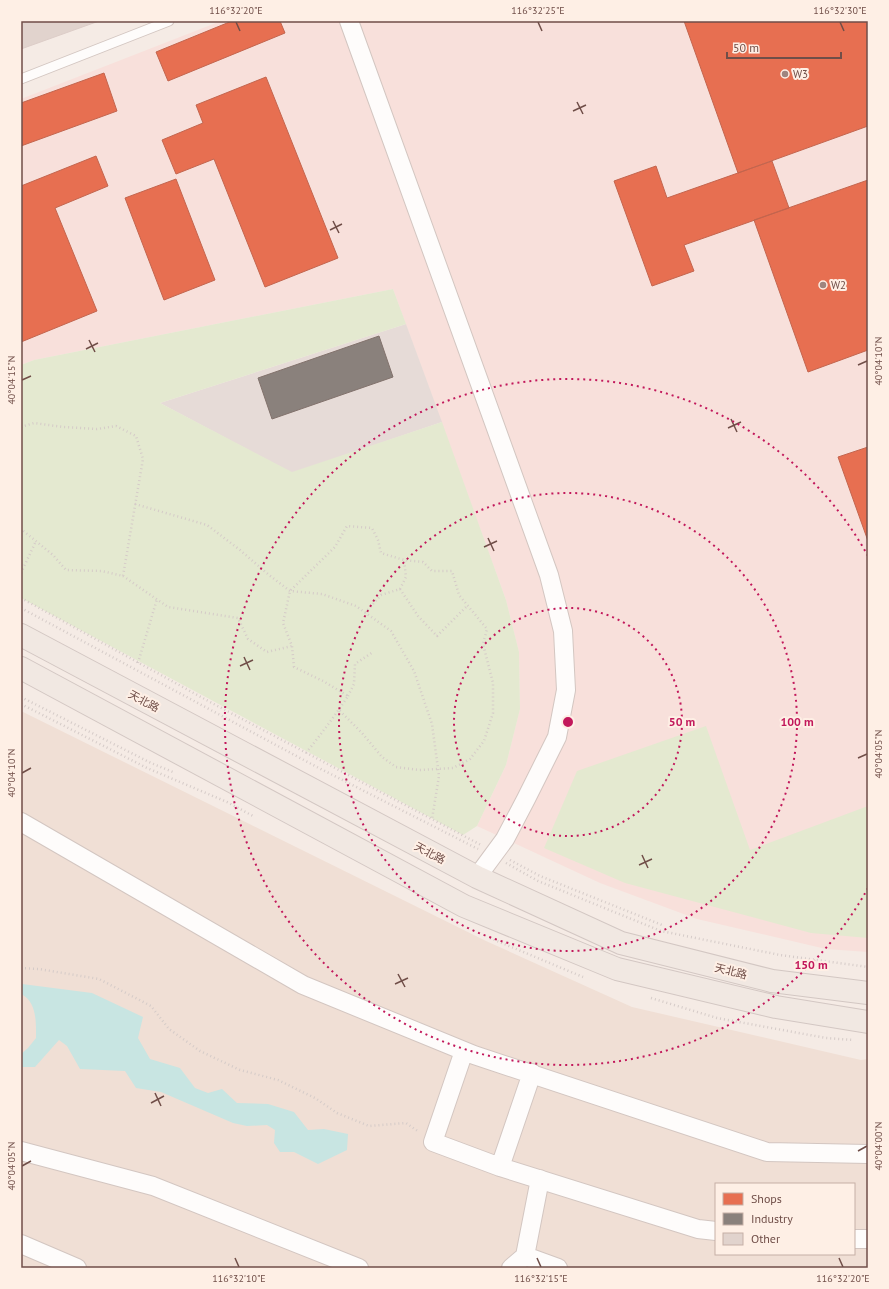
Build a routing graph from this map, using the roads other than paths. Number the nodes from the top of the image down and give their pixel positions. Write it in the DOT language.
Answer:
graph roads {
  1 [pos="170,21"];
  2 [pos="349,21"];
  3 [pos="21,79"];
  4 [pos="21,635"];
  5 [pos="21,668"];
  6 [pos="21,822"];
  7 [pos="476,877"];
  8 [pos="868,993"];
  9 [pos="868,1022"];
  10 [pos="464,1051"];
  11 [pos="532,1073"];
  12 [pos="21,1151"];
  13 [pos="868,1154"];
  14 [pos="500,1167"];
  15 [pos="540,1179"];
  16 [pos="715,1231"];
  17 [pos="855,1239"];
  18 [pos="868,1239"];
  19 [pos="21,1244"];
  20 [pos="525,1256"];
  21 [pos="77,1268"];
  22 [pos="359,1268"];
  23 [pos="511,1268"];
  24 [pos="558,1268"];
  1 -- 3 [label="lane"];
  2 -- 7 [label="street"];
  4 -- 7 [label="main road, 天北路"];
  5 -- 9 [label="main road"];
  6 -- 10 [label="street"];
  7 -- 8 [label="main road, 天北路"];
  10 -- 11 [label="street"];
  10 -- 14 [label="street"];
  11 -- 13 [label="street"];
  11 -- 14 [label="street"];
  12 -- 22 [label="street"];
  14 -- 15 [label="street"];
  15 -- 16 [label="street"];
  15 -- 20 [label="street"];
  17 -- 18 [label="street"];
  19 -- 21 [label="street"];
  20 -- 23 [label="street"];
  20 -- 24 [label="street"];
}
